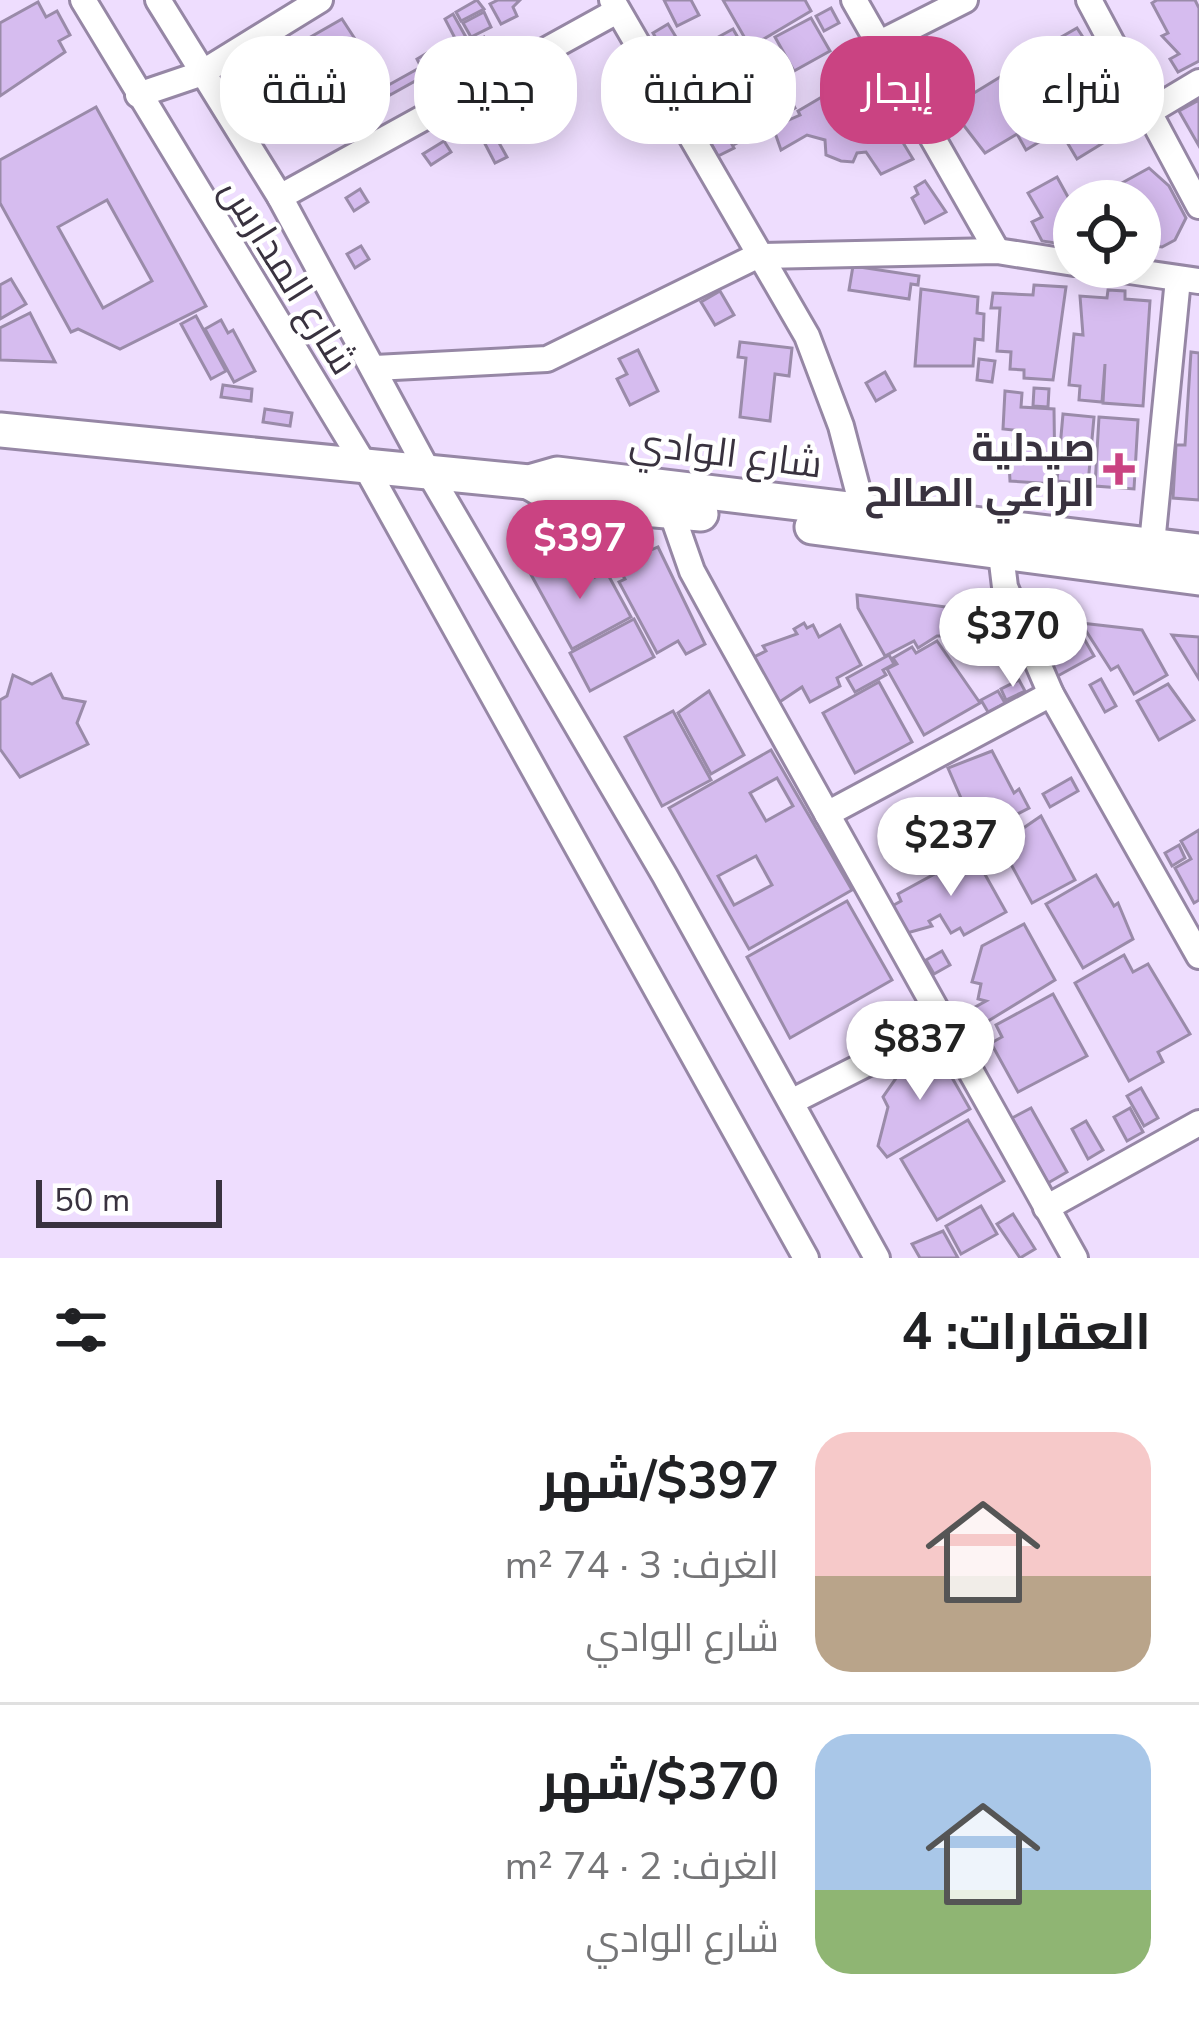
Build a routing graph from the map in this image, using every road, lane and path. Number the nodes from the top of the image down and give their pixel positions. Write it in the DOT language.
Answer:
graph roads {
  1 [pos="83,0"];
  2 [pos="158,0"];
  3 [pos="320,0"];
  4 [pos="854,0"];
  5 [pos="965,0"];
  6 [pos="1089,0"];
  7 [pos="615,5"];
  8 [pos="876,36"];
  9 [pos="894,36"];
  10 [pos="1108,36"];
  11 [pos="200,74"];
  12 [pos="1199,82"];
  13 [pos="138,95"];
  14 [pos="1164,103"];
  15 [pos="1164,140"];
  16 [pos="937,144"];
  17 [pos="280,197"];
  18 [pos="1199,206"];
  19 [pos="997,251"];
  20 [pos="758,256"];
  21 [pos="1053,260"];
  22 [pos="1189,280"];
  23 [pos="376,368"];
  24 [pos="0,430"];
  25 [pos="364,464"];
  26 [pos="429,473"];
  27 [pos="529,482"];
  28 [pos="863,510"];
  29 [pos="671,511"];
  30 [pos="1152,544"];
  31 [pos="1199,551"];
  32 [pos="1001,554"];
  33 [pos="1199,578"];
  34 [pos="1051,694"];
  35 [pos="827,814"];
  36 [pos="1199,956"];
  37 [pos="944,1025"];
  38 [pos="791,1102"];
  39 [pos="1199,1123"];
  40 [pos="1046,1208"];
  41 [pos="806,1258"];
  42 [pos="878,1258"];
  43 [pos="1075,1258"];
  1 -- 13 [label="street, شارع المدارس"];
  2 -- 11 [label="street"];
  3 -- 11 [label="street"];
  4 -- 8 [label="street"];
  5 -- 9 [label="street"];
  6 -- 10 [label="street"];
  7 -- 17 [label="street"];
  7 -- 20 [label="street"];
  11 -- 13 [label="street"];
  11 -- 17 [label="street"];
  12 -- 14 [label="street"];
  13 -- 25 [label="street, شارع المدارس"];
  15 -- 18 [label="street"];
  16 -- 19 [label="street"];
  17 -- 23 [label="street"];
  19 -- 20 [label="street"];
  19 -- 21 [label="street"];
  20 -- 23 [label="street"];
  20 -- 28 [label="street"];
  22 -- 30 [label="street"];
  23 -- 26 [label="street"];
  24 -- 25 [label="main road, شارع الوادي"];
  25 -- 26 [label="main road, شارع الوادي"];
  25 -- 41 [label="street, شارع المدارس"];
  26 -- 27 [label="main road, شارع الوادي"];
  26 -- 38 [label="street"];
  27 -- 28 [label="main road, شارع الوادي"];
  27 -- 29 [label="main road, شارع الوادي"];
  28 -- 30 [label="main road, شارع الوادي"];
  29 -- 32 [label="main road, شارع الوادي"];
  29 -- 35 [label="street"];
  30 -- 31 [label="main road, شارع الوادي"];
  32 -- 33 [label="main road, شارع الوادي"];
  32 -- 34 [label="street"];
  34 -- 35 [label="street"];
  34 -- 36 [label="street"];
  35 -- 37 [label="street"];
  37 -- 38 [label="street"];
  37 -- 40 [label="street"];
  38 -- 42 [label="street"];
  39 -- 40 [label="street"];
  40 -- 43 [label="street"];
}
